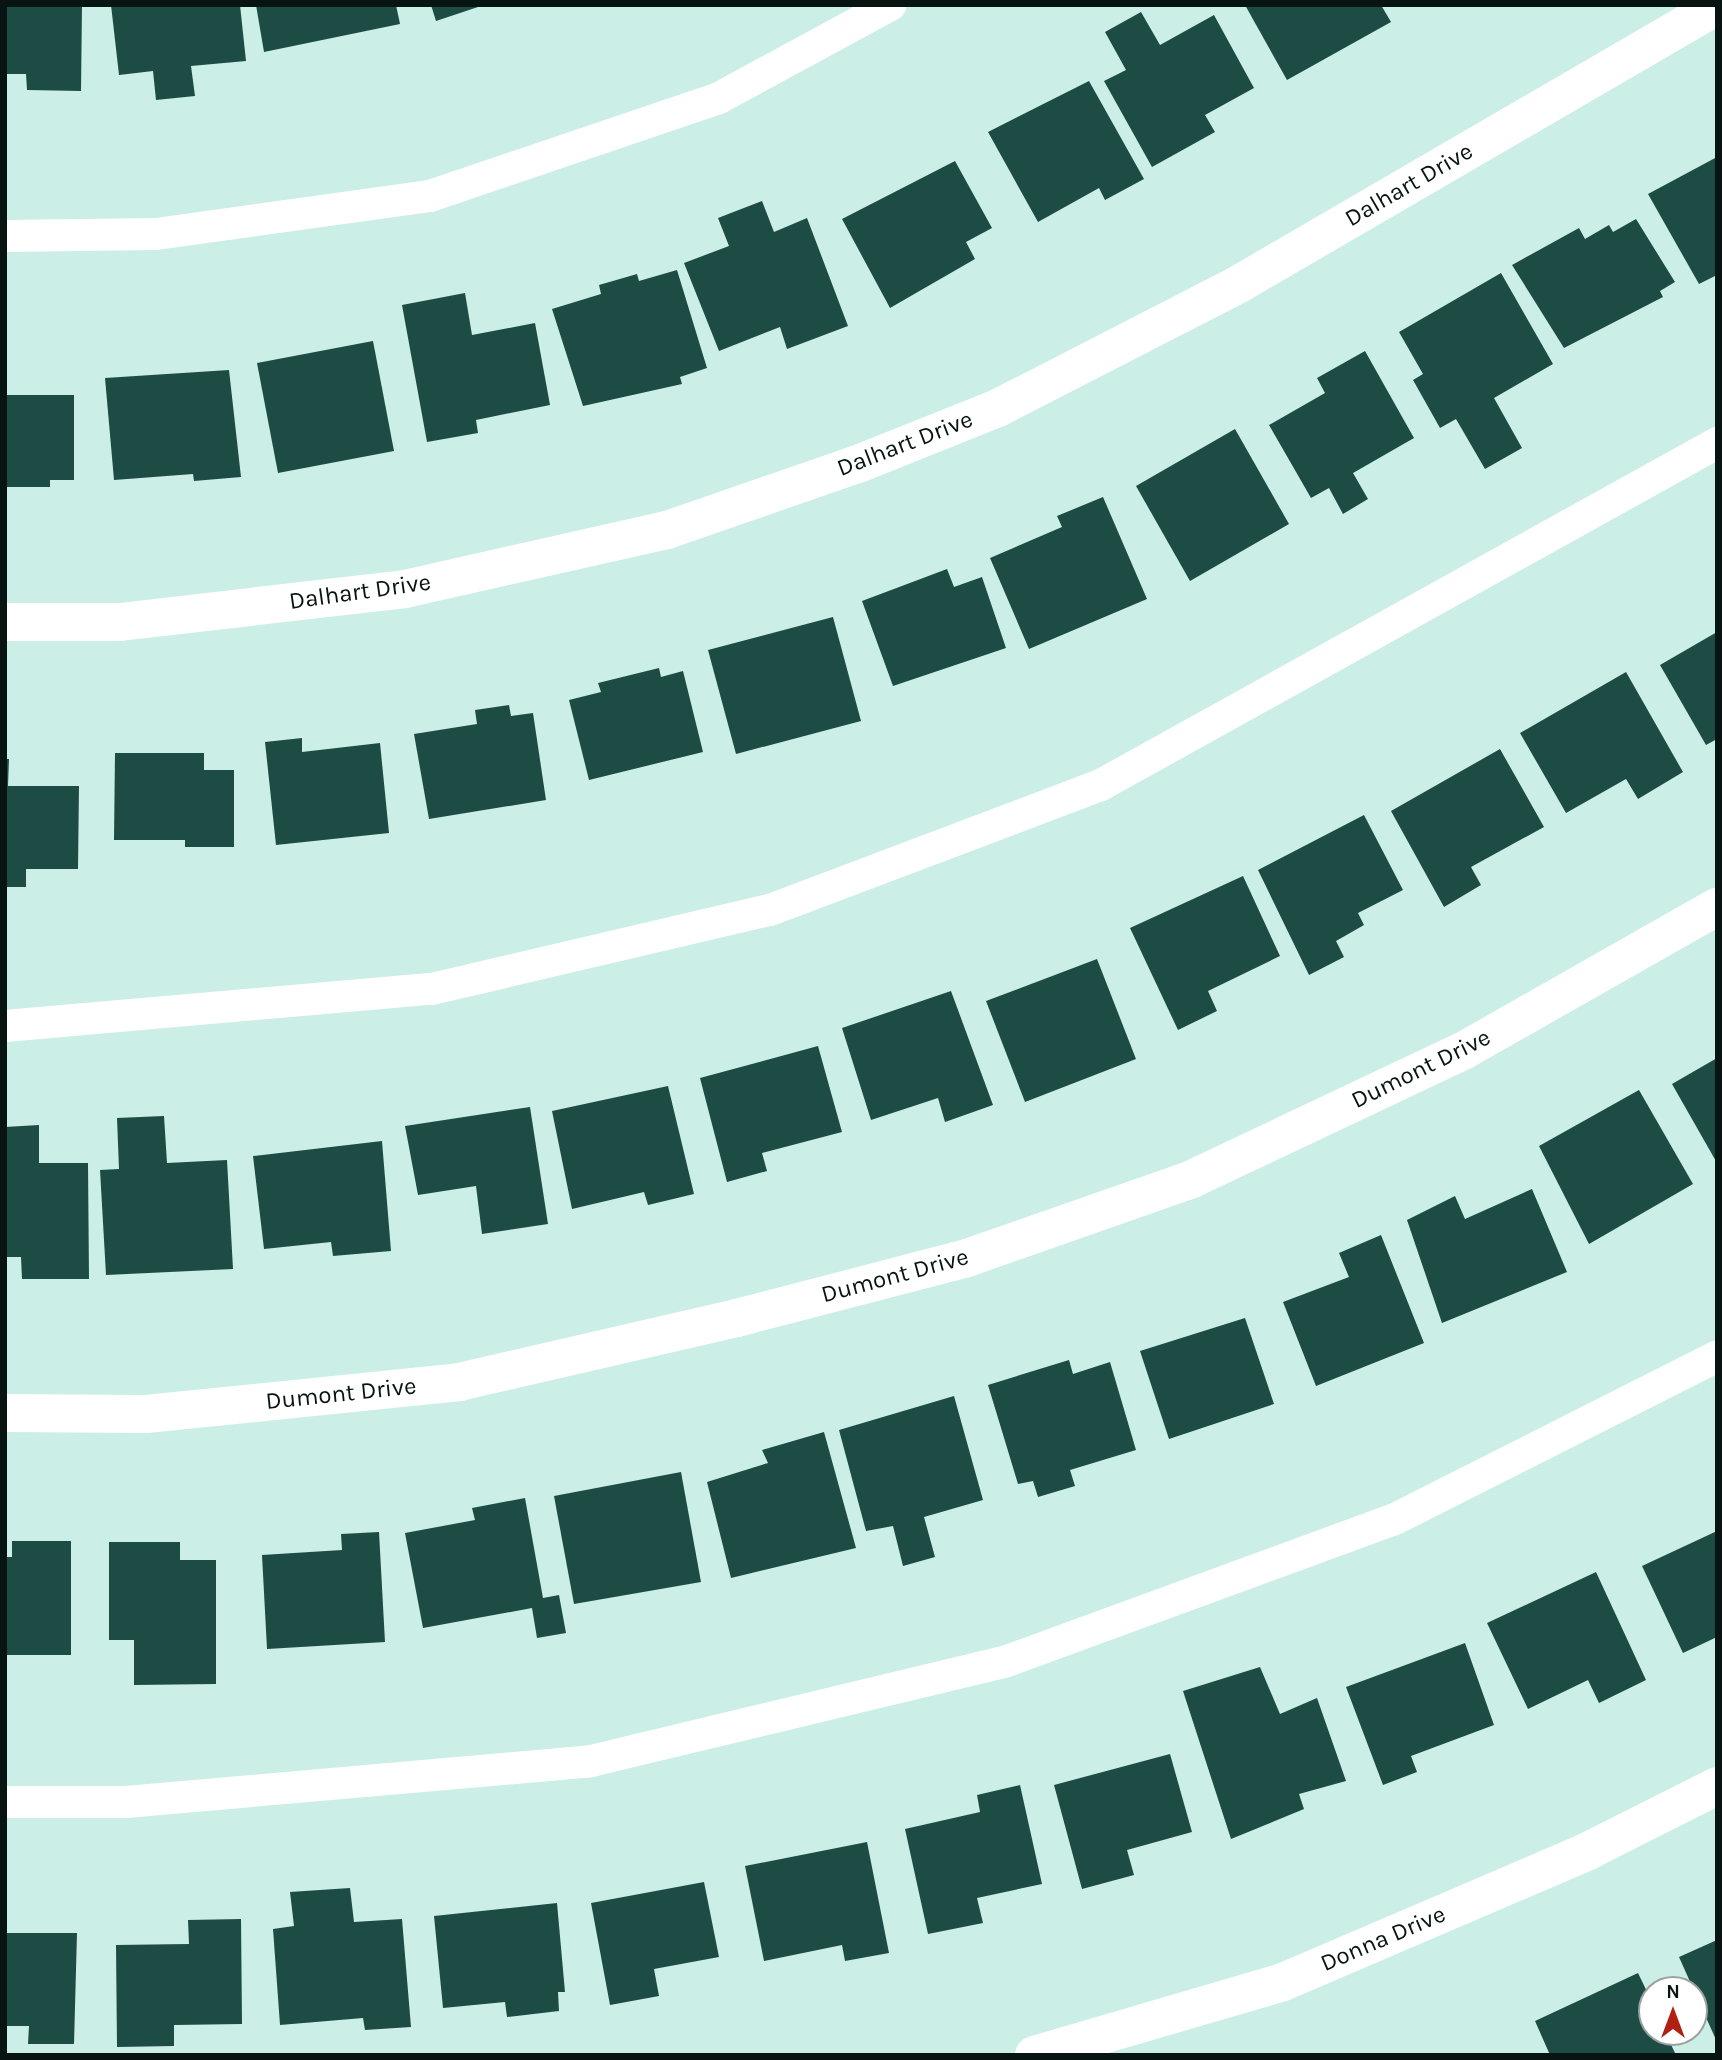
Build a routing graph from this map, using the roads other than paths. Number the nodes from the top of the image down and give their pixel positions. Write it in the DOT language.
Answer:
graph roads {
  1 [pos="890,5"];
  2 [pos="1717,6"];
  3 [pos="5,236"];
  4 [pos="1717,443"];
  5 [pos="5,622"];
  6 [pos="1717,907"];
  7 [pos="5,1026"];
  8 [pos="1717,1356"];
  9 [pos="5,1413"];
  10 [pos="1717,1786"];
  11 [pos="5,1802"];
  12 [pos="1034,2055"];
  1 -- 3 [label="lane"];
  2 -- 5 [label="street, Dalhart Drive"];
  4 -- 7 [label="lane"];
  6 -- 9 [label="street, Dumont Drive"];
  8 -- 11 [label="lane"];
  10 -- 12 [label="street, Donna Drive"];
}
